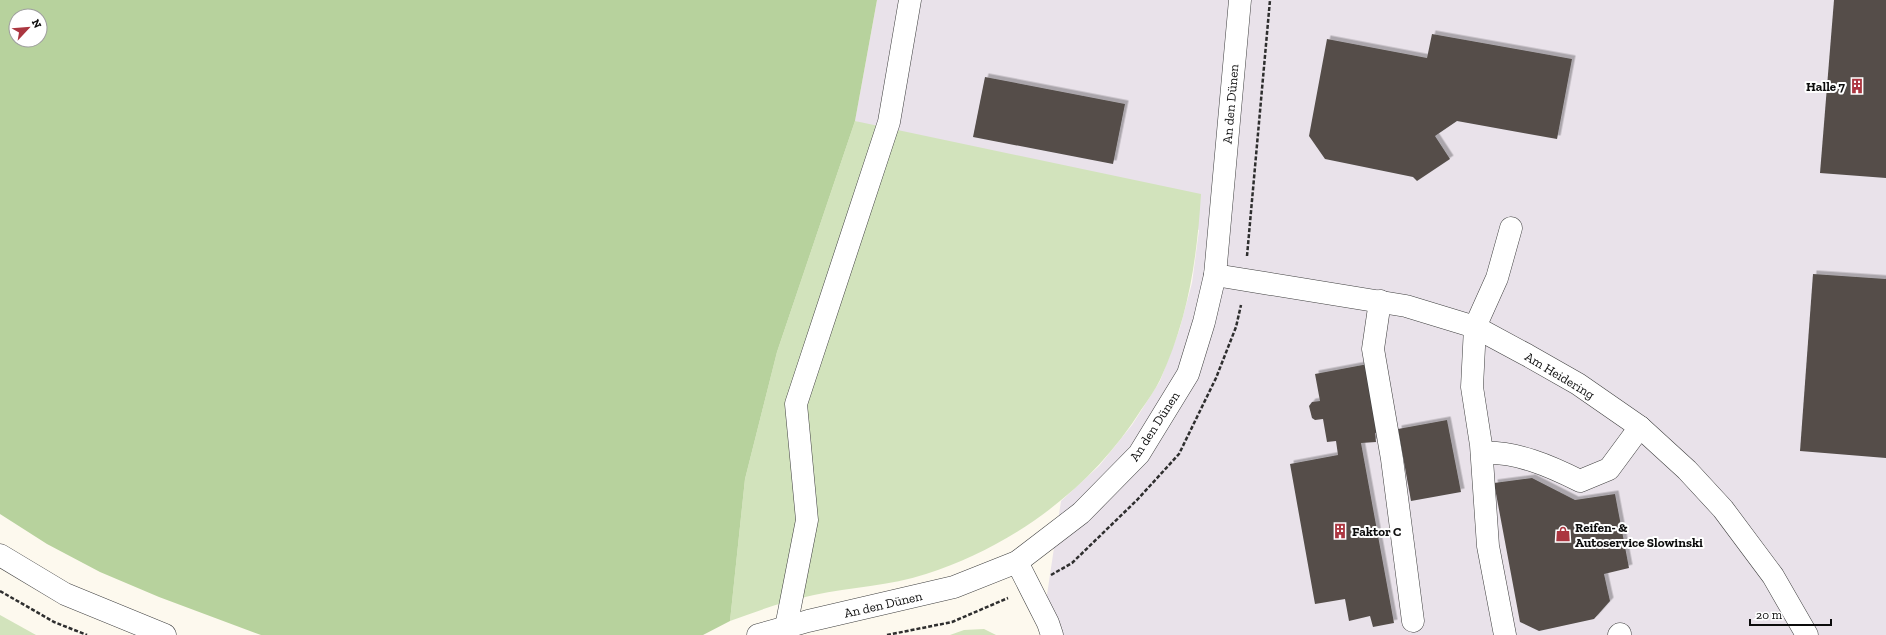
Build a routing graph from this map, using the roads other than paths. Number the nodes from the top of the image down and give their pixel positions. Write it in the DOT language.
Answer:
graph roads {
  1 [pos="910,0"];
  2 [pos="1240,0"];
  3 [pos="1511,228"];
  4 [pos="1215,275"];
  5 [pos="1380,301"];
  6 [pos="1475,328"];
  7 [pos="1640,427"];
  8 [pos="1482,453"];
  9 [pos="0,555"];
  10 [pos="1017,562"];
  11 [pos="1413,621"];
  12 [pos="786,626"];
  13 [pos="165,635"];
  14 [pos="758,635"];
  15 [pos="1052,635"];
  16 [pos="1505,635"];
  17 [pos="1808,635"];
  1 -- 12 [label="street"];
  2 -- 4 [label="street, An den Dünen"];
  3 -- 6 [label="street"];
  4 -- 5 [label="street, Am Heidering"];
  4 -- 10 [label="street, An den Dünen"];
  5 -- 6 [label="street, Am Heidering"];
  5 -- 11 [label="street"];
  6 -- 7 [label="street, Am Heidering"];
  6 -- 8 [label="street"];
  7 -- 8 [label="street"];
  7 -- 17 [label="street, Am Heidering"];
  8 -- 16 [label="street"];
  9 -- 13 [label="street"];
  10 -- 12 [label="street, An den Dünen"];
  10 -- 15 [label="street"];
  12 -- 14 [label="street, An den Dünen"];
}
